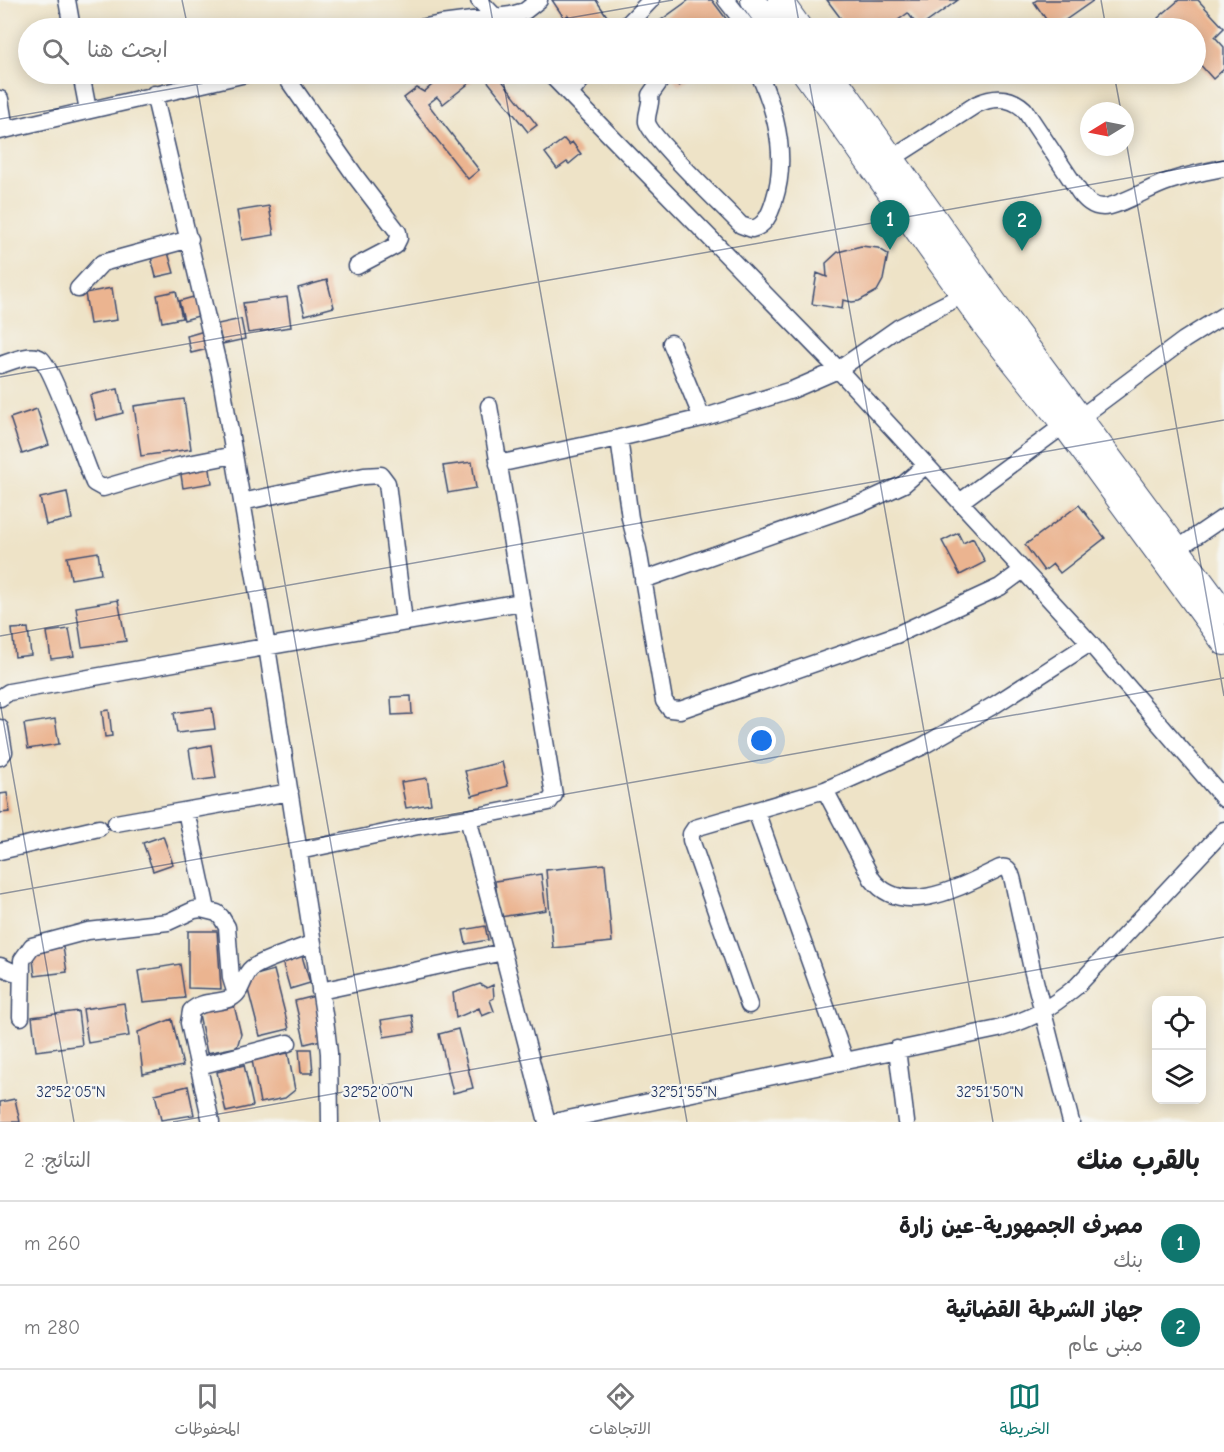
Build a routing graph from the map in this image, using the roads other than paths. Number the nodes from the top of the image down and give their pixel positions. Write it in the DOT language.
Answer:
graph roads {
  1 [pos="67,0"];
  2 [pos="479,0"];
  3 [pos="539,0"];
  4 [pos="651,0"];
  5 [pos="726,0"];
  6 [pos="753,0"];
  7 [pos="780,0"];
  8 [pos="70,18"];
  9 [pos="497,18"];
  10 [pos="509,18"];
  11 [pos="634,18"];
  12 [pos="740,18"];
  13 [pos="766,18"];
  14 [pos="793,18"];
  15 [pos="83,84"];
  16 [pos="200,84"];
  17 [pos="291,84"];
  18 [pos="560,84"];
  19 [pos="578,84"];
  20 [pos="658,84"];
  21 [pos="763,84"];
  22 [pos="813,84"];
  23 [pos="839,84"];
  24 [pos="154,94"];
  25 [pos="570,94"];
  26 [pos="0,99"];
  27 [pos="88,110"];
  28 [pos="3,130"];
  29 [pos="893,158"];
  30 [pos="1223,168"];
  31 [pos="190,239"];
  32 [pos="357,266"];
  33 [pos="78,290"];
  34 [pos="972,290"];
  35 [pos="1224,315"];
  36 [pos="671,343"];
  37 [pos="0,365"];
  38 [pos="838,370"];
  39 [pos="489,406"];
  40 [pos="702,418"];
  41 [pos="1072,421"];
  42 [pos="619,438"];
  43 [pos="234,455"];
  44 [pos="498,464"];
  45 [pos="926,465"];
  46 [pos="242,502"];
  47 [pos="960,502"];
  48 [pos="1224,517"];
  49 [pos="1177,549"];
  50 [pos="1023,570"];
  51 [pos="643,580"];
  52 [pos="521,602"];
  53 [pos="1224,612"];
  54 [pos="404,622"];
  55 [pos="1090,643"];
  56 [pos="1224,644"];
  57 [pos="267,647"];
  58 [pos="0,698"];
  59 [pos="0,728"];
  60 [pos="0,757"];
  61 [pos="825,790"];
  62 [pos="290,792"];
  63 [pos="1224,799"];
  64 [pos="186,811"];
  65 [pos="756,811"];
  66 [pos="468,818"];
  67 [pos="116,823"];
  68 [pos="99,828"];
  69 [pos="1224,830"];
  70 [pos="0,851"];
  71 [pos="299,851"];
  72 [pos="207,910"];
  73 [pos="314,943"];
  74 [pos="503,952"];
  75 [pos="0,966"];
  76 [pos="22,970"];
  77 [pos="320,991"];
  78 [pos="236,994"];
  79 [pos="749,1005"];
  80 [pos="1043,1012"];
  81 [pos="21,1017"];
  82 [pos="288,1043"];
  83 [pos="897,1049"];
  84 [pos="845,1060"];
  85 [pos="199,1066"];
  86 [pos="211,1122"];
  87 [pos="330,1122"];
  88 [pos="547,1122"];
  89 [pos="554,1122"];
  90 [pos="906,1122"];
  91 [pos="1071,1122"];
  1 -- 8 [label="street"];
  2 -- 9 [label="street"];
  3 -- 10 [label="street"];
  4 -- 11 [label="street"];
  5 -- 12 [label="street"];
  6 -- 13 [label="highway"];
  7 -- 14 [label="highway"];
  15 -- 27 [label="street"];
  16 -- 24 [label="street"];
  17 -- 32 [label="street"];
  18 -- 25 [label="street"];
  19 -- 25 [label="street"];
  20 -- 21 [label="street"];
  22 -- 34 [label="highway"];
  23 -- 29 [label="highway"];
  24 -- 27 [label="street"];
  24 -- 31 [label="street"];
  25 -- 38 [label="street"];
  26 -- 28 [label="street"];
  27 -- 28 [label="street"];
  29 -- 30 [label="street"];
  29 -- 34 [label="highway"];
  31 -- 33 [label="street"];
  31 -- 43 [label="street"];
  34 -- 38 [label="street"];
  34 -- 41 [label="highway"];
  35 -- 41 [label="street"];
  36 -- 40 [label="street"];
  37 -- 43 [label="street"];
  38 -- 40 [label="street"];
  38 -- 45 [label="street"];
  39 -- 44 [label="street"];
  40 -- 42 [label="street"];
  41 -- 47 [label="street"];
  41 -- 49 [label="highway"];
  41 -- 56 [label="highway"];
  42 -- 44 [label="street"];
  42 -- 51 [label="street"];
  43 -- 46 [label="street"];
  44 -- 52 [label="street"];
  45 -- 47 [label="street"];
  45 -- 51 [label="street"];
  46 -- 54 [label="street"];
  46 -- 57 [label="street"];
  47 -- 50 [label="street"];
  48 -- 49 [label="street"];
  49 -- 53 [label="highway"];
  50 -- 51 [label="street"];
  50 -- 55 [label="street"];
  52 -- 54 [label="street"];
  52 -- 66 [label="street"];
  54 -- 57 [label="street"];
  55 -- 61 [label="street"];
  55 -- 63 [label="street"];
  57 -- 58 [label="street"];
  57 -- 62 [label="street"];
  59 -- 60 [label="street"];
  61 -- 65 [label="street"];
  61 -- 80 [label="street"];
  62 -- 64 [label="street"];
  62 -- 71 [label="street"];
  64 -- 67 [label="street"];
  64 -- 72 [label="street"];
  65 -- 79 [label="street"];
  65 -- 84 [label="street"];
  66 -- 71 [label="street"];
  66 -- 74 [label="street"];
  68 -- 70 [label="street"];
  69 -- 80 [label="street"];
  71 -- 73 [label="street"];
  72 -- 76 [label="street"];
  72 -- 78 [label="street"];
  73 -- 77 [label="street"];
  73 -- 78 [label="street"];
  74 -- 77 [label="street"];
  74 -- 88 [label="street"];
  75 -- 76 [label="street"];
  76 -- 81 [label="street"];
  77 -- 87 [label="street"];
  78 -- 85 [label="street"];
  80 -- 83 [label="street"];
  80 -- 91 [label="street"];
  82 -- 85 [label="street"];
  83 -- 84 [label="street"];
  83 -- 90 [label="street"];
  84 -- 89 [label="street"];
  85 -- 86 [label="street"];
}
